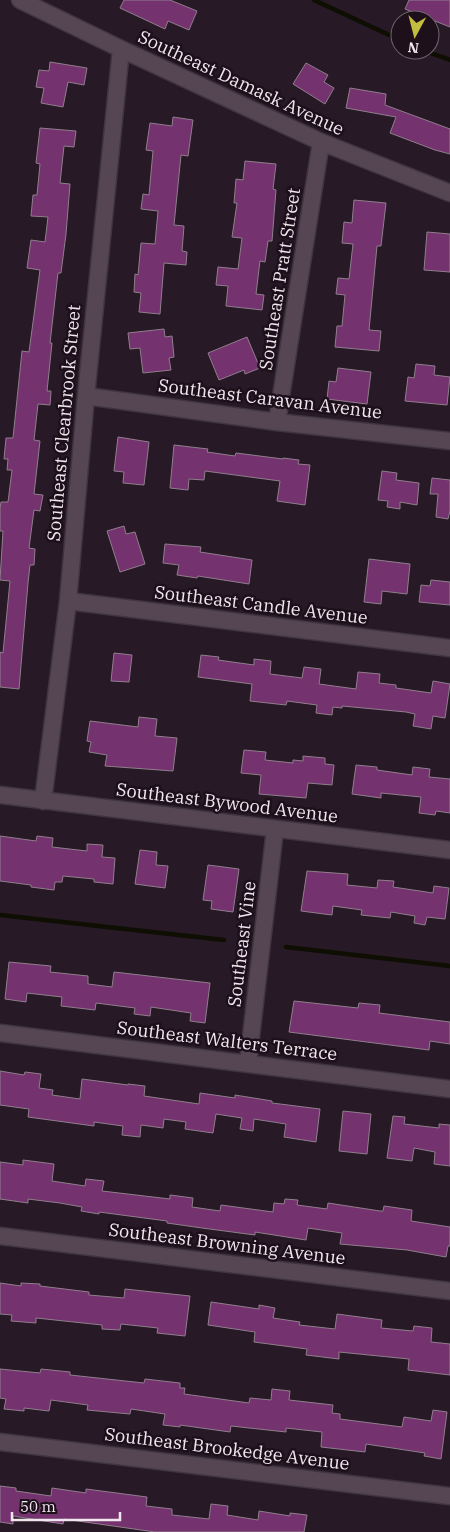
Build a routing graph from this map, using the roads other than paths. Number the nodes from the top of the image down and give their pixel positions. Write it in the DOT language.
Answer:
graph roads {
  1 [pos="20,0"];
  2 [pos="120,49"];
  3 [pos="321,142"];
  4 [pos="450,193"];
  5 [pos="86,396"];
  6 [pos="277,422"];
  7 [pos="450,441"];
  8 [pos="68,601"];
  9 [pos="450,648"];
  10 [pos="0,795"];
  11 [pos="43,801"];
  12 [pos="275,829"];
  13 [pos="450,850"];
  14 [pos="0,1033"];
  15 [pos="248,1063"];
  16 [pos="450,1089"];
  17 [pos="0,1236"];
  18 [pos="450,1291"];
  19 [pos="0,1442"];
  20 [pos="450,1496"];
  1 -- 2 [label="street, Southeast Damask Avenue"];
  2 -- 3 [label="street, Southeast Damask Avenue"];
  2 -- 5 [label="street, Southeast Clearbrook Street"];
  3 -- 4 [label="street, Southeast Damask Avenue"];
  3 -- 6 [label="street, Southeast Pratt Street"];
  5 -- 6 [label="street, Southeast Caravan Avenue"];
  5 -- 8 [label="street, Southeast Clearbrook Street"];
  6 -- 7 [label="street, Southeast Caravan Avenue"];
  8 -- 9 [label="street, Southeast Candle Avenue"];
  8 -- 11 [label="street, Southeast Clearbrook Street"];
  10 -- 11 [label="street, Southeast Bywood Avenue"];
  11 -- 12 [label="street, Southeast Bywood Avenue"];
  12 -- 13 [label="street, Southeast Bywood Avenue"];
  12 -- 15 [label="street, Southeast Vine"];
  14 -- 15 [label="street, Southeast Walters Terrace"];
  15 -- 16 [label="street, Southeast Walters Terrace"];
  17 -- 18 [label="street, Southeast Browning Avenue"];
  19 -- 20 [label="street, Southeast Brookedge Avenue"];
}
